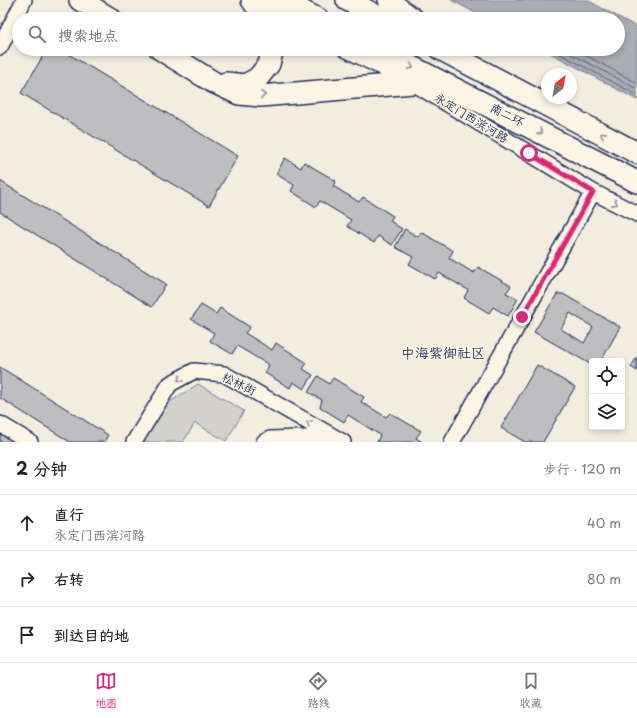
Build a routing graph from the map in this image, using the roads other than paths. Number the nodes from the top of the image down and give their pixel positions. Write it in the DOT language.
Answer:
graph roads {
  1 [pos="24,0"];
  2 [pos="80,0"];
  3 [pos="252,0"];
  4 [pos="268,0"];
  5 [pos="281,0"];
  6 [pos="347,0"];
  7 [pos="389,0"];
  8 [pos="18,12"];
  9 [pos="100,12"];
  10 [pos="260,12"];
  11 [pos="286,12"];
  12 [pos="304,12"];
  13 [pos="370,12"];
  14 [pos="404,12"];
  15 [pos="12,24"];
  16 [pos="0,47"];
  17 [pos="171,56"];
  18 [pos="271,56"];
  19 [pos="359,56"];
  20 [pos="391,56"];
  21 [pos="453,56"];
  22 [pos="472,56"];
  23 [pos="488,74"];
  24 [pos="213,82"];
  25 [pos="413,83"];
  26 [pos="637,153"];
  27 [pos="637,182"];
  28 [pos="593,192"];
  29 [pos="637,214"];
  30 [pos="0,424"];
  31 [pos="338,439"];
  32 [pos="30,442"];
  33 [pos="134,442"];
  34 [pos="264,442"];
  35 [pos="452,442"];
  1 -- 8 [label="street"];
  2 -- 9 [label="highway"];
  3 -- 10 [label="highway"];
  4 -- 11 [label="street"];
  5 -- 12 [label="highway"];
  6 -- 13 [label="highway"];
  7 -- 14 [label="highway"];
  15 -- 16 [label="street"];
  17 -- 24 [label="highway"];
  18 -- 24 [label="highway"];
  19 -- 25 [label="street, 永定门西滨河路"];
  20 -- 27 [label="highway, 南二环, one-way"];
  21 -- 23 [label="highway"];
  22 -- 23 [label="highway"];
  26 -- 23 [label="highway, one-way"];
  24 -- 25 [label="highway, one-way"];
  25 -- 28 [label="street, 永定门西滨河路"];
  28 -- 29 [label="street, 永定门西滨河路, one-way"];
  28 -- 35 [label="street"];
  30 -- 32 [label="street"];
  31 -- 33 [label="street, 松林街, one-way"];
  31 -- 34 [label="street"];
}
